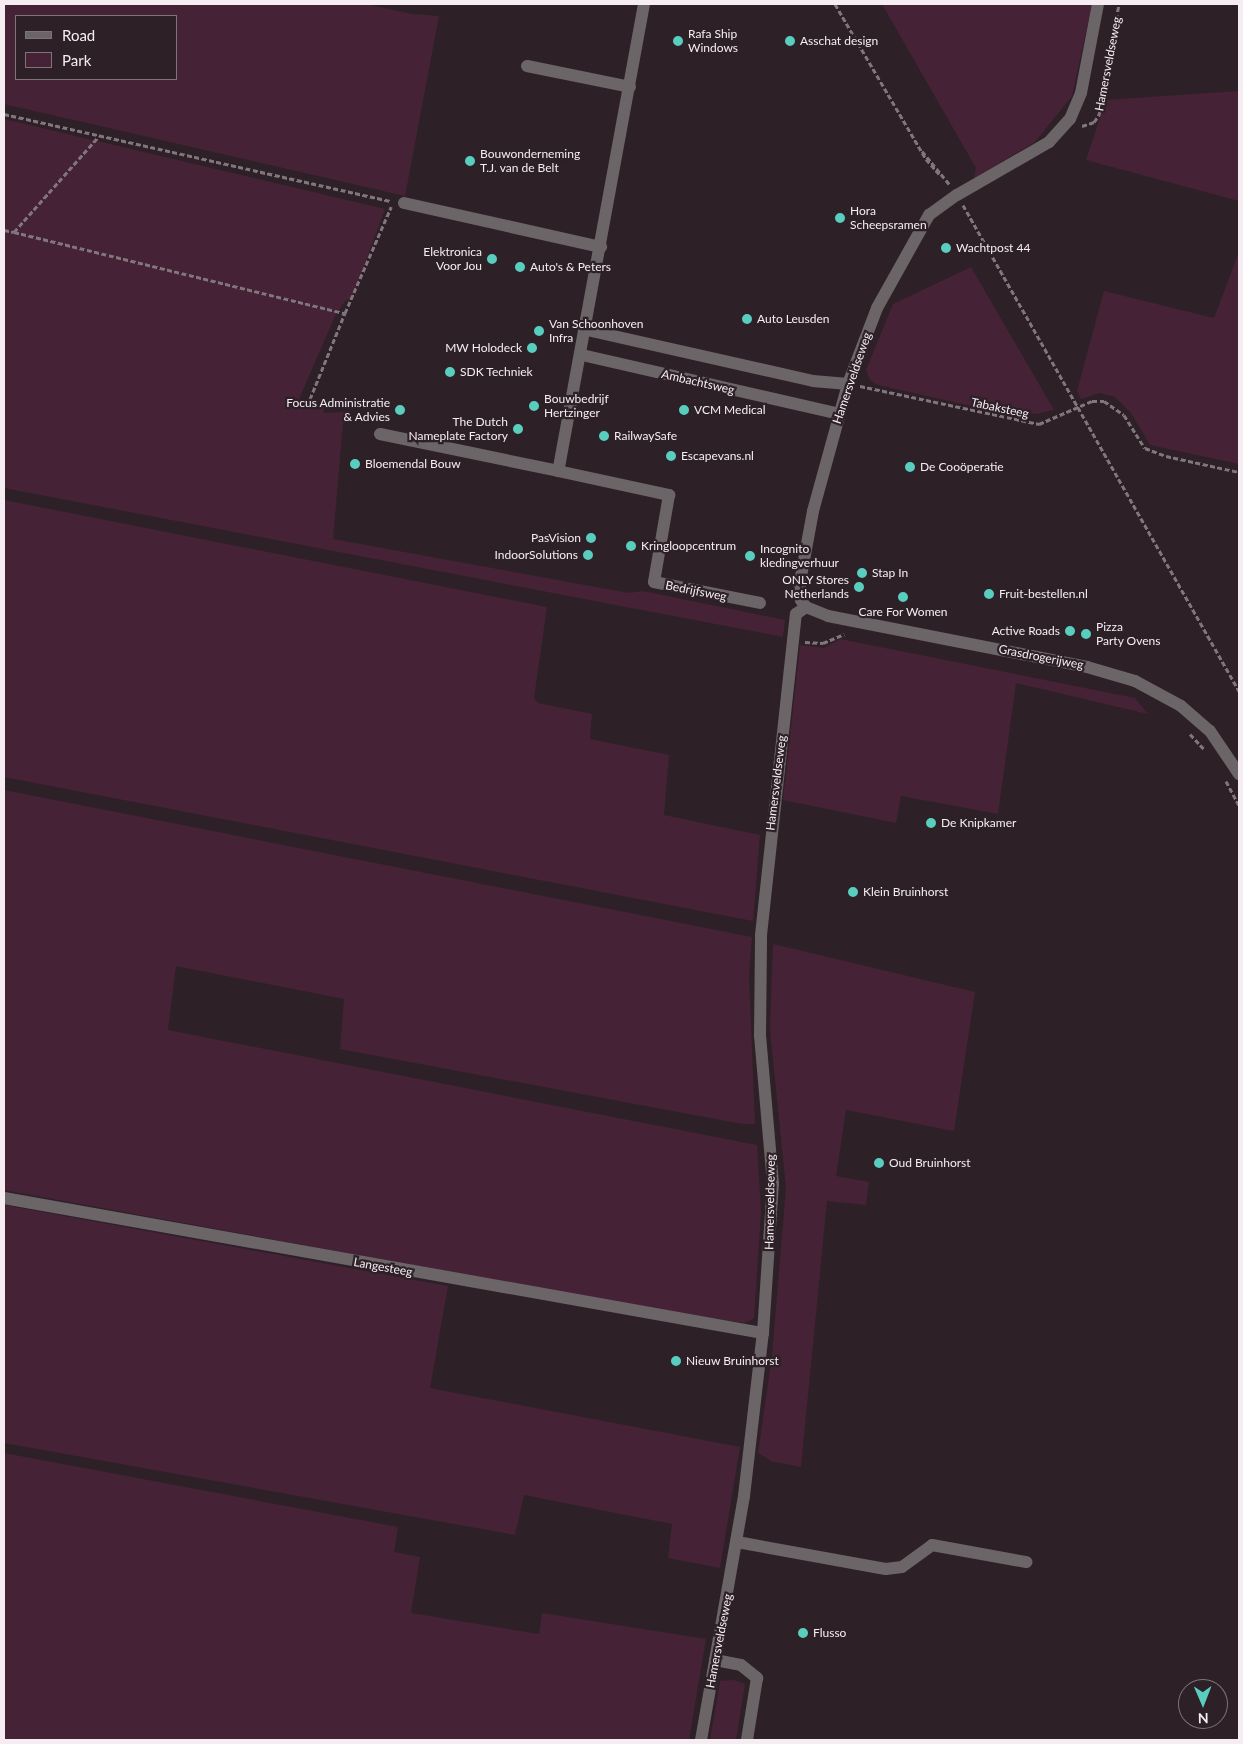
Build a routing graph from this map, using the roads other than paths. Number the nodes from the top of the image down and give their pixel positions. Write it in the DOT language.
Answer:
graph roads {
  1 [pos="644,4"];
  2 [pos="1098,4"];
  3 [pos="528,66"];
  4 [pos="630,87"];
  5 [pos="398,202"];
  6 [pos="601,247"];
  7 [pos="587,330"];
  8 [pos="582,355"];
  9 [pos="848,384"];
  10 [pos="839,414"];
  11 [pos="380,434"];
  12 [pos="558,471"];
  13 [pos="760,603"];
  14 [pos="806,607"];
  15 [pos="1239,774"];
  16 [pos="4,1198"];
  17 [pos="763,1333"];
  18 [pos="737,1542"];
  19 [pos="1026,1562"];
  20 [pos="715,1660"];
  21 [pos="701,1740"];
  22 [pos="747,1740"];
  1 -- 4 [label="street"];
  2 -- 9 [label="street, Hamersveldseweg"];
  3 -- 4 [label="street"];
  4 -- 6 [label="street"];
  5 -- 6 [label="street"];
  6 -- 7 [label="street"];
  7 -- 8 [label="street"];
  7 -- 9 [label="street"];
  8 -- 10 [label="street, Ambachtsweg"];
  8 -- 12 [label="street"];
  9 -- 10 [label="street, Hamersveldseweg"];
  10 -- 14 [label="street, Hamersveldseweg"];
  11 -- 12 [label="street, Bedrijfsweg"];
  12 -- 13 [label="street, Bedrijfsweg"];
  14 -- 15 [label="street, Grasdrogerijweg"];
  14 -- 17 [label="street, Hamersveldseweg"];
  16 -- 17 [label="street, Langesteeg"];
  17 -- 18 [label="street, Hamersveldseweg"];
  18 -- 19 [label="street"];
  18 -- 20 [label="street, Hamersveldseweg"];
  20 -- 21 [label="street, Hamersveldseweg"];
  20 -- 22 [label="street"];
}
